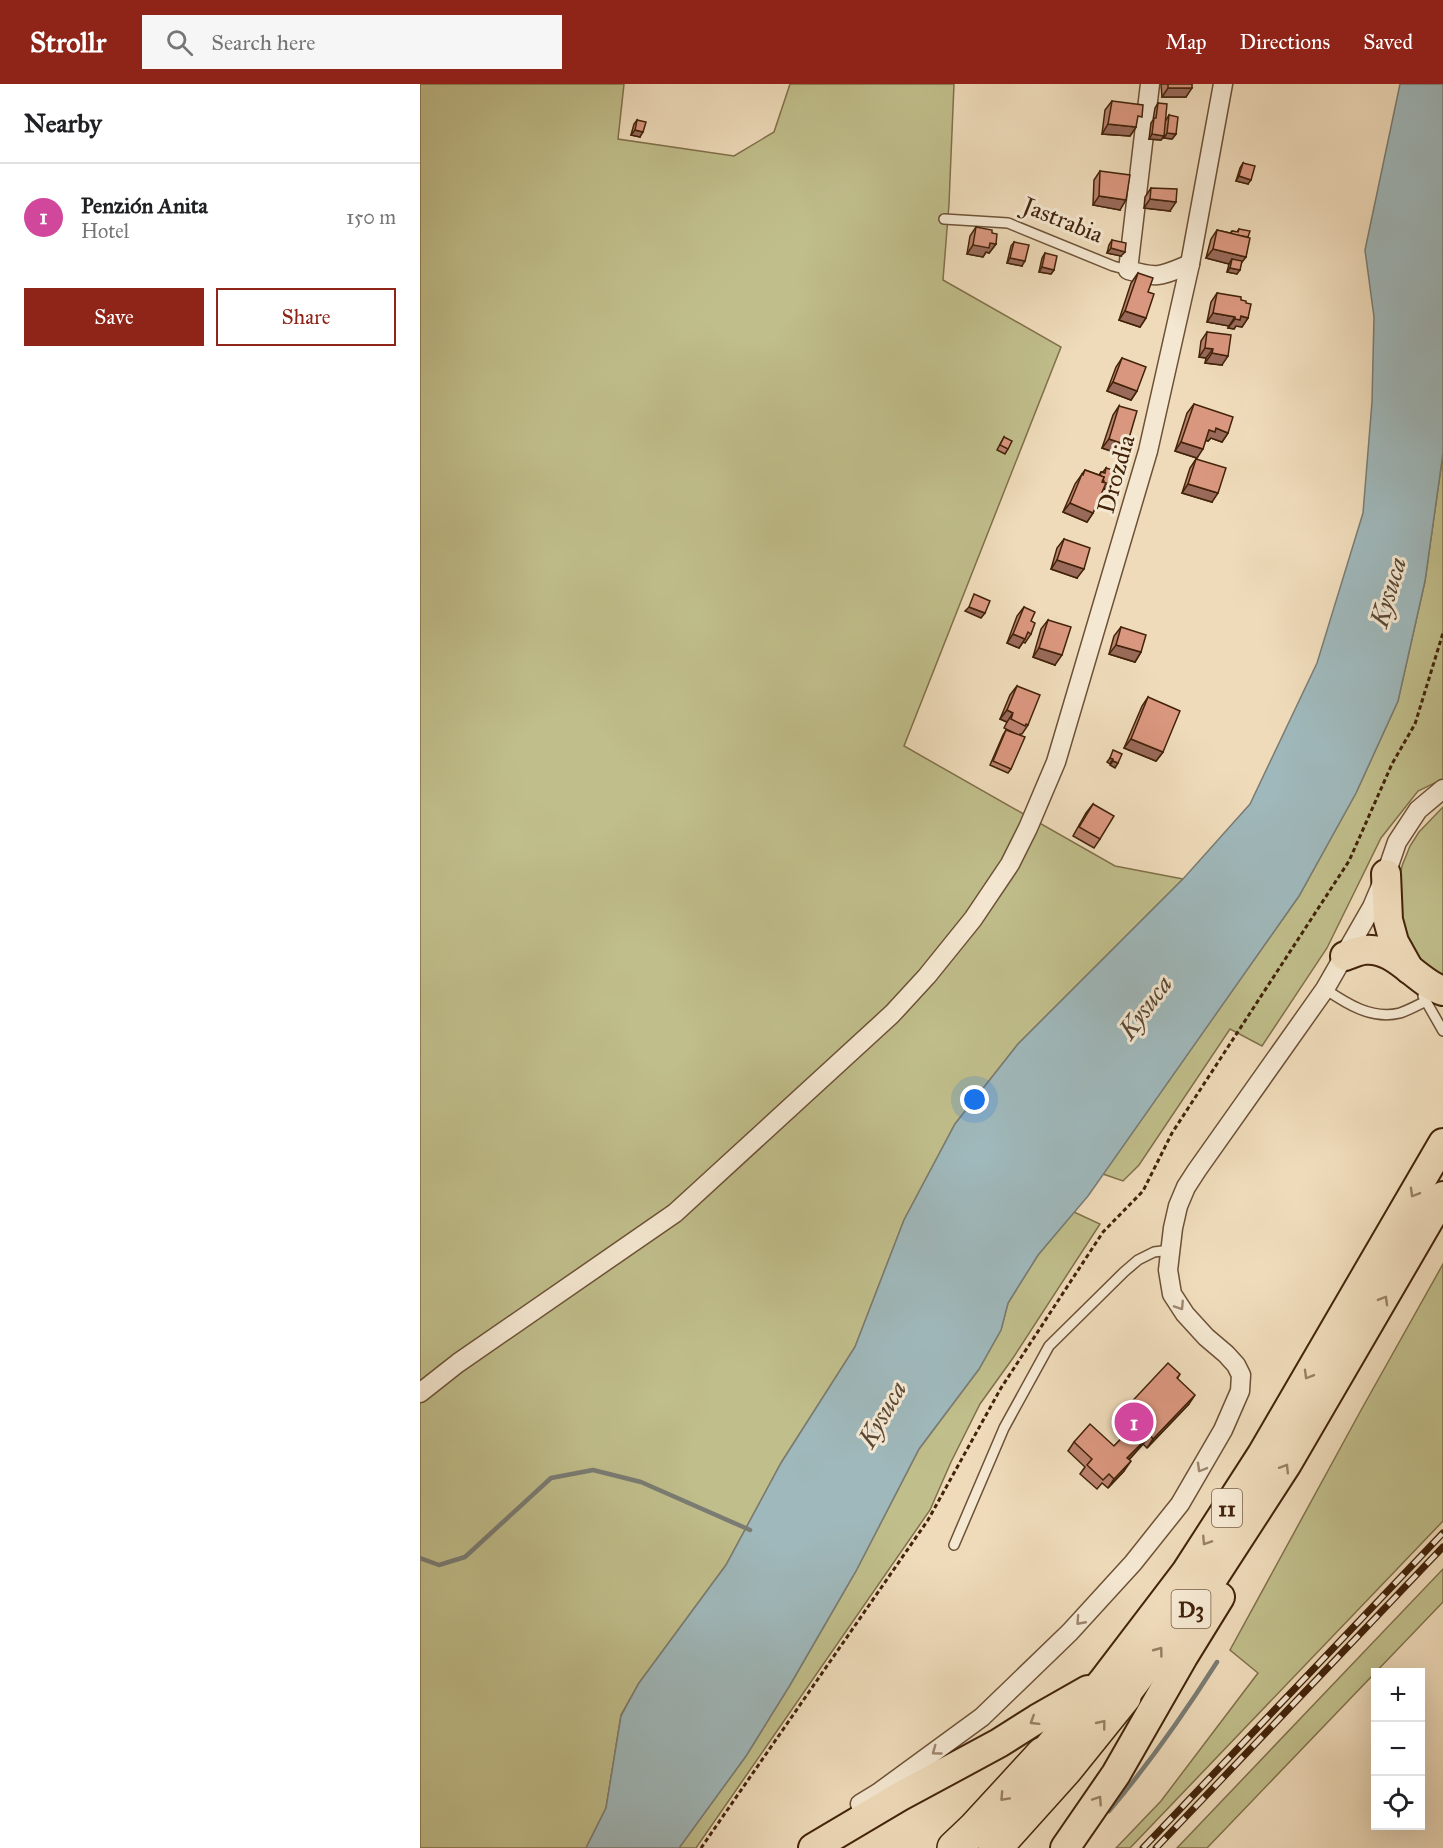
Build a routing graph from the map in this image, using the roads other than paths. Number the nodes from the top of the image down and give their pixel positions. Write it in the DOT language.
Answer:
graph roads {
  1 [pos="1150,84"];
  2 [pos="1223,84"];
  3 [pos="944,219"];
  4 [pos="1190,264"];
  5 [pos="1128,270"];
  6 [pos="1443,789"];
  7 [pos="1386,874"];
  8 [pos="1345,956"];
  9 [pos="1409,969"];
  10 [pos="1325,989"];
  11 [pos="1435,996"];
  12 [pos="1443,1031"];
  13 [pos="1443,1143"];
  14 [pos="1443,1196"];
  15 [pos="1170,1250"];
  16 [pos="420,1393"];
  17 [pos="1253,1517"];
  18 [pos="954,1545"];
  19 [pos="1113,1689"];
  20 [pos="1043,1754"];
  21 [pos="798,1848"];
  22 [pos="813,1848"];
  23 [pos="954,1848"];
  24 [pos="995,1848"];
  25 [pos="1065,1848"];
  1 -- 5 [label="street, Jastrabia"];
  2 -- 4 [label="street, Drozdia"];
  3 -- 5 [label="lane, Jastrabia"];
  4 -- 5 [label="street, Jastrabia"];
  4 -- 16 [label="street, Drozdia"];
  6 -- 7 [label="street"];
  7 -- 8 [label="street"];
  7 -- 9 [label="main road"];
  8 -- 9 [label="main road"];
  8 -- 10 [label="street"];
  9 -- 11 [label="main road"];
  10 -- 11 [label="lane"];
  10 -- 15 [label="street"];
  11 -- 12 [label="lane"];
  13 -- 19 [label="main road, 11, one-way"];
  17 -- 14 [label="main road, 11, one-way"];
  15 -- 18 [label="lane"];
  15 -- 21 [label="street, one-way"];
  19 -- 17 [label="main road, D3, one-way"];
  25 -- 17 [label="main road, one-way"];
  19 -- 20 [label="main road, D3"];
  19 -- 22 [label="main road, one-way"];
  24 -- 19 [label="highway, D3, one-way"];
  20 -- 23 [label="highway, D3, one-way"];
}
